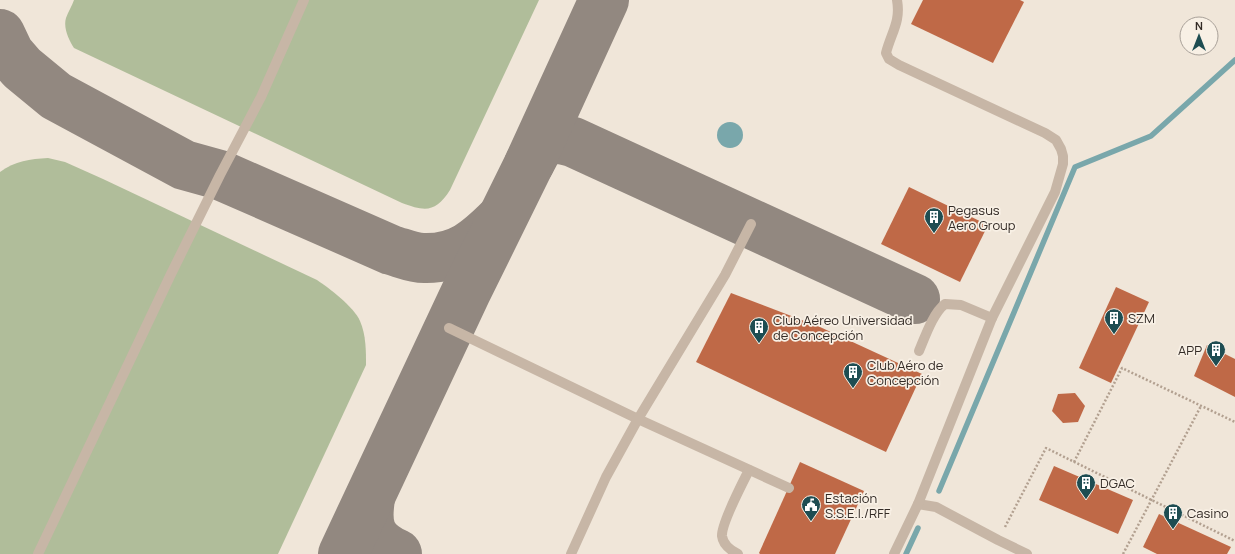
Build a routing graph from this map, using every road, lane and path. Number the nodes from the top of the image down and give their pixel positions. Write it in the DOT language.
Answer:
graph roads {
  1 [pos="304,0"];
  2 [pos="897,0"];
  3 [pos="751,224"];
  4 [pos="992,318"];
  5 [pos="450,328"];
  6 [pos="919,350"];
  7 [pos="1201,405"];
  8 [pos="638,419"];
  9 [pos="1235,422"];
  10 [pos="1074,462"];
  11 [pos="749,470"];
  12 [pos="789,488"];
  13 [pos="1152,500"];
  14 [pos="918,504"];
  15 [pos="998,540"];
  16 [pos="1235,541"];
  17 [pos="38,554"];
  18 [pos="571,554"];
  19 [pos="738,554"];
  20 [pos="894,554"];
  21 [pos="1027,554"];
  22 [pos="1123,554"];
  1 -- 17 [label="lane"];
  2 -- 4 [label="lane"];
  3 -- 8 [label="lane"];
  4 -- 6 [label="lane"];
  4 -- 14 [label="lane"];
  5 -- 8 [label="lane"];
  7 -- 9 [label="path"];
  7 -- 10 [label="path"];
  7 -- 13 [label="path"];
  8 -- 11 [label="lane"];
  8 -- 18 [label="lane"];
  10 -- 13 [label="path"];
  10 -- 15 [label="path"];
  11 -- 12 [label="lane"];
  11 -- 19 [label="lane"];
  13 -- 16 [label="path"];
  13 -- 22 [label="path"];
  14 -- 15 [label="lane"];
  14 -- 20 [label="lane"];
  15 -- 21 [label="lane"];
}
